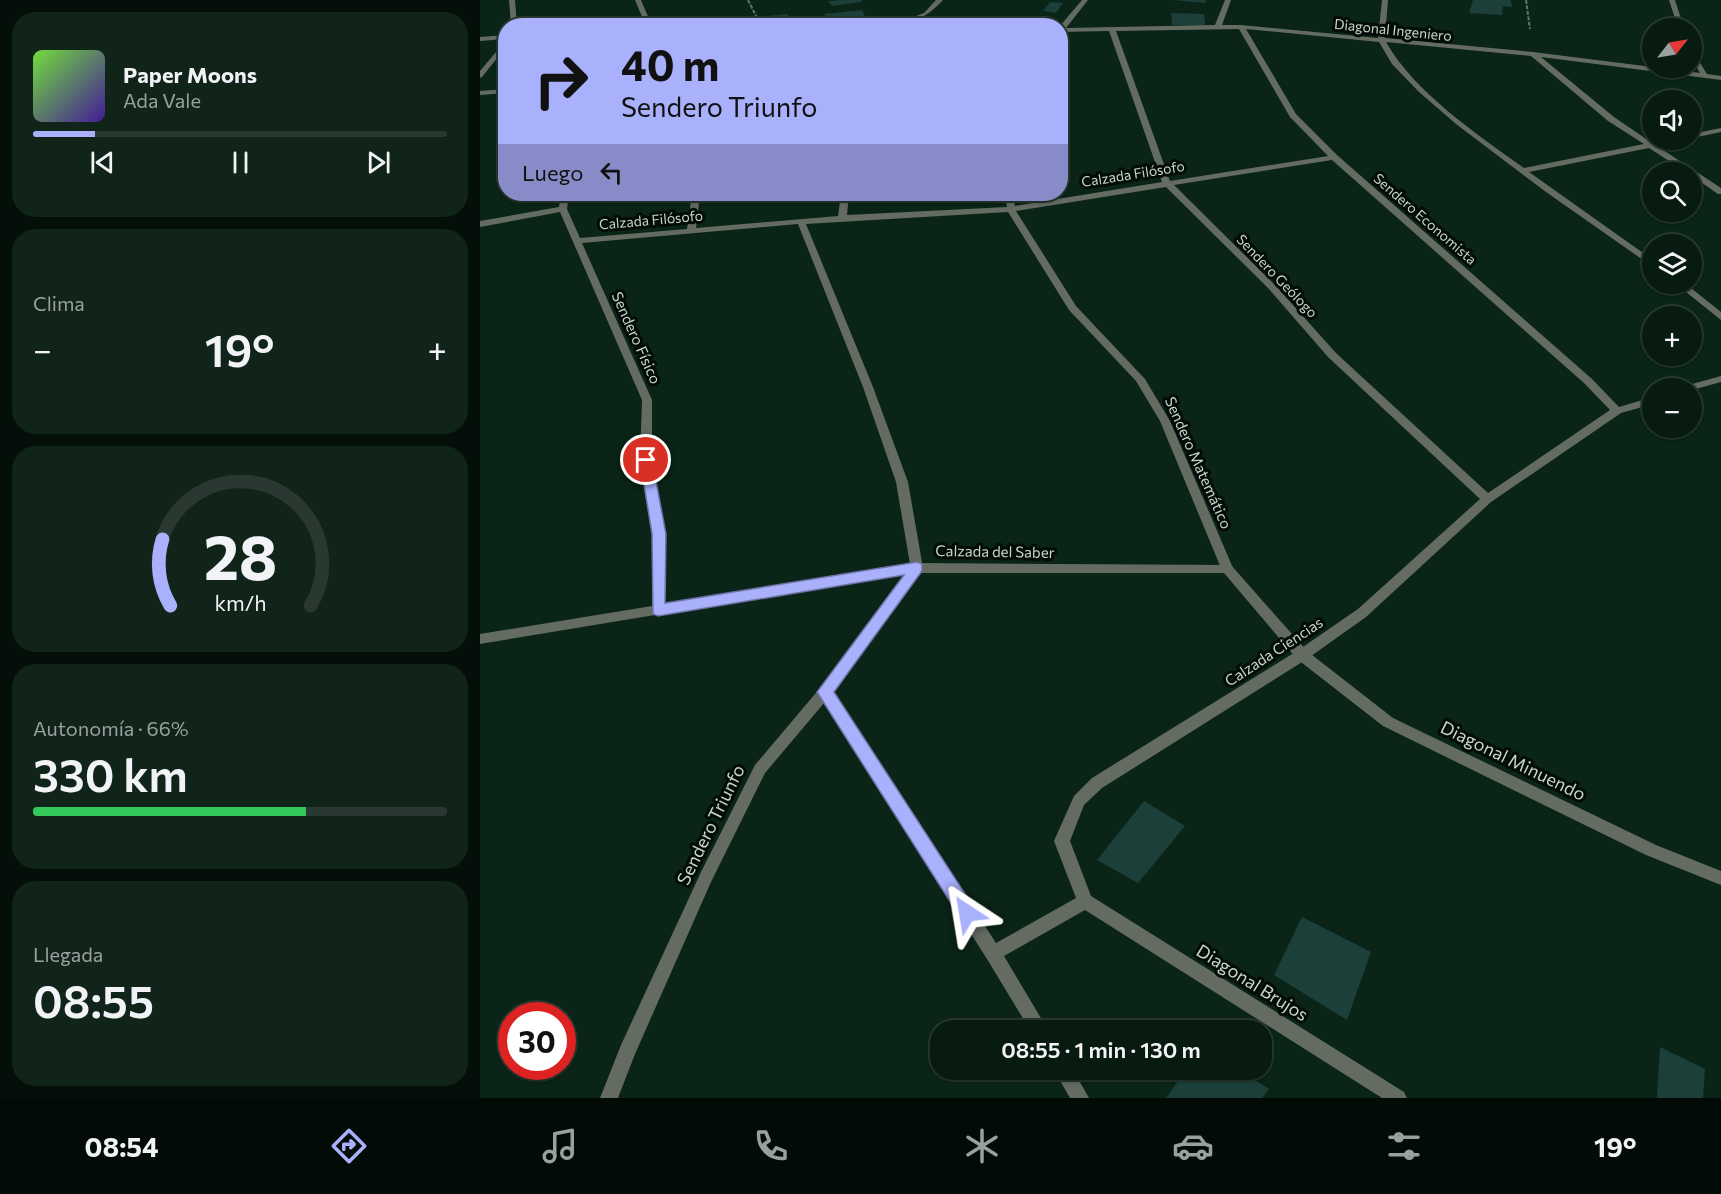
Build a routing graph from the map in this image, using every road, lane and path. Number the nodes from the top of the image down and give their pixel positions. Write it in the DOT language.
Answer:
graph roads {
  1 [pos="512,0"];
  2 [pos="638,0"];
  3 [pos="748,0"];
  4 [pos="940,0"];
  5 [pos="1085,0"];
  6 [pos="1228,0"];
  7 [pos="1385,0"];
  8 [pos="1672,0"];
  9 [pos="513,18"];
  10 [pos="646,18"];
  11 [pos="757,18"];
  12 [pos="915,18"];
  13 [pos="1678,18"];
  14 [pos="1068,21"];
  15 [pos="1218,27"];
  16 [pos="1241,27"];
  17 [pos="1112,29"];
  18 [pos="1068,30"];
  19 [pos="498,38"];
  20 [pos="480,39"];
  21 [pos="1382,42"];
  22 [pos="498,52"];
  23 [pos="1533,54"];
  24 [pos="1702,71"];
  25 [pos="480,76"];
  26 [pos="1705,76"];
  27 [pos="1721,78"];
  28 [pos="498,92"];
  29 [pos="480,93"];
  30 [pos="1721,130"];
  31 [pos="1702,134"];
  32 [pos="1642,140"];
  33 [pos="1642,147"];
  34 [pos="1655,150"];
  35 [pos="1334,157"];
  36 [pos="1522,171"];
  37 [pos="1166,182"];
  38 [pos="1721,192"];
  39 [pos="1068,199"];
  40 [pos="564,201"];
  41 [pos="695,201"];
  42 [pos="844,201"];
  43 [pos="1010,201"];
  44 [pos="1057,201"];
  45 [pos="563,209"];
  46 [pos="1011,209"];
  47 [pos="842,218"];
  48 [pos="801,221"];
  49 [pos="480,224"];
  50 [pos="691,230"];
  51 [pos="578,241"];
  52 [pos="1642,256"];
  53 [pos="1693,294"];
  54 [pos="1721,317"];
  55 [pos="1721,379"];
  56 [pos="1702,384"];
  57 [pos="1642,403"];
  58 [pos="1617,411"];
  59 [pos="1487,499"];
  60 [pos="917,568"];
  61 [pos="1227,568"];
  62 [pos="658,610"];
  63 [pos="480,639"];
  64 [pos="1302,655"];
  65 [pos="825,692"];
  66 [pos="1721,878"];
  67 [pos="1085,901"];
  68 [pos="993,953"];
  69 [pos="1033,1020"];
  70 [pos="1069,1080"];
  71 [pos="609,1098"];
  72 [pos="1080,1098"];
  73 [pos="1398,1098"];
  1 -- 9 [label="street"];
  2 -- 10 [label="street"];
  3 -- 11 [label="path"];
  4 -- 12 [label="street"];
  5 -- 14 [label="street"];
  6 -- 15 [label="street"];
  7 -- 21 [label="street"];
  8 -- 13 [label="street"];
  15 -- 16 [label="street, Diagonal Ingeniero"];
  15 -- 17 [label="street, Diagonal Ingeniero"];
  16 -- 21 [label="street, Diagonal Ingeniero"];
  16 -- 35 [label="street, Sendero Economista"];
  17 -- 18 [label="street, Diagonal Ingeniero"];
  17 -- 37 [label="street, Sendero Geólogo"];
  19 -- 20 [label="street"];
  21 -- 23 [label="street, Diagonal Ingeniero"];
  21 -- 36 [label="street"];
  22 -- 25 [label="street"];
  23 -- 26 [label="street, Diagonal Ingeniero"];
  23 -- 32 [label="street"];
  24 -- 26 [label="street"];
  26 -- 27 [label="street, Diagonal Ingeniero"];
  28 -- 29 [label="street"];
  30 -- 31 [label="street"];
  33 -- 36 [label="street"];
  34 -- 38 [label="street"];
  35 -- 37 [label="street, Calzada Filósofo"];
  35 -- 58 [label="street, Sendero Economista"];
  36 -- 52 [label="street"];
  37 -- 39 [label="street, Calzada Filósofo"];
  37 -- 59 [label="street, Sendero Geólogo"];
  40 -- 45 [label="street"];
  41 -- 50 [label="street"];
  42 -- 47 [label="street"];
  43 -- 46 [label="street, Sendero Matemático"];
  44 -- 46 [label="street, Calzada Filósofo"];
  45 -- 49 [label="street"];
  45 -- 51 [label="street, Sendero Físico"];
  46 -- 47 [label="street, Calzada Filósofo"];
  46 -- 61 [label="street, Sendero Matemático"];
  47 -- 48 [label="street, Calzada Filósofo"];
  48 -- 50 [label="street, Calzada Filósofo"];
  48 -- 60 [label="street"];
  50 -- 51 [label="street, Calzada Filósofo"];
  51 -- 62 [label="street, Sendero Físico"];
  53 -- 54 [label="street"];
  55 -- 56 [label="street"];
  57 -- 58 [label="street, Calzada Ciencias"];
  58 -- 59 [label="street, Calzada Ciencias"];
  59 -- 64 [label="street, Calzada Ciencias"];
  60 -- 61 [label="street, Calzada del Saber"];
  60 -- 62 [label="street, Calzada del Saber"];
  60 -- 65 [label="street, Sendero Triunfo"];
  61 -- 64 [label="street, Sendero Matemático"];
  62 -- 63 [label="street, Calzada del Saber"];
  64 -- 66 [label="street, Diagonal Minuendo"];
  64 -- 67 [label="street, Calzada Ciencias"];
  65 -- 68 [label="street"];
  65 -- 71 [label="street, Sendero Triunfo"];
  67 -- 68 [label="street"];
  67 -- 73 [label="street, Diagonal Brujos"];
  68 -- 69 [label="street"];
  70 -- 72 [label="street"];
}
